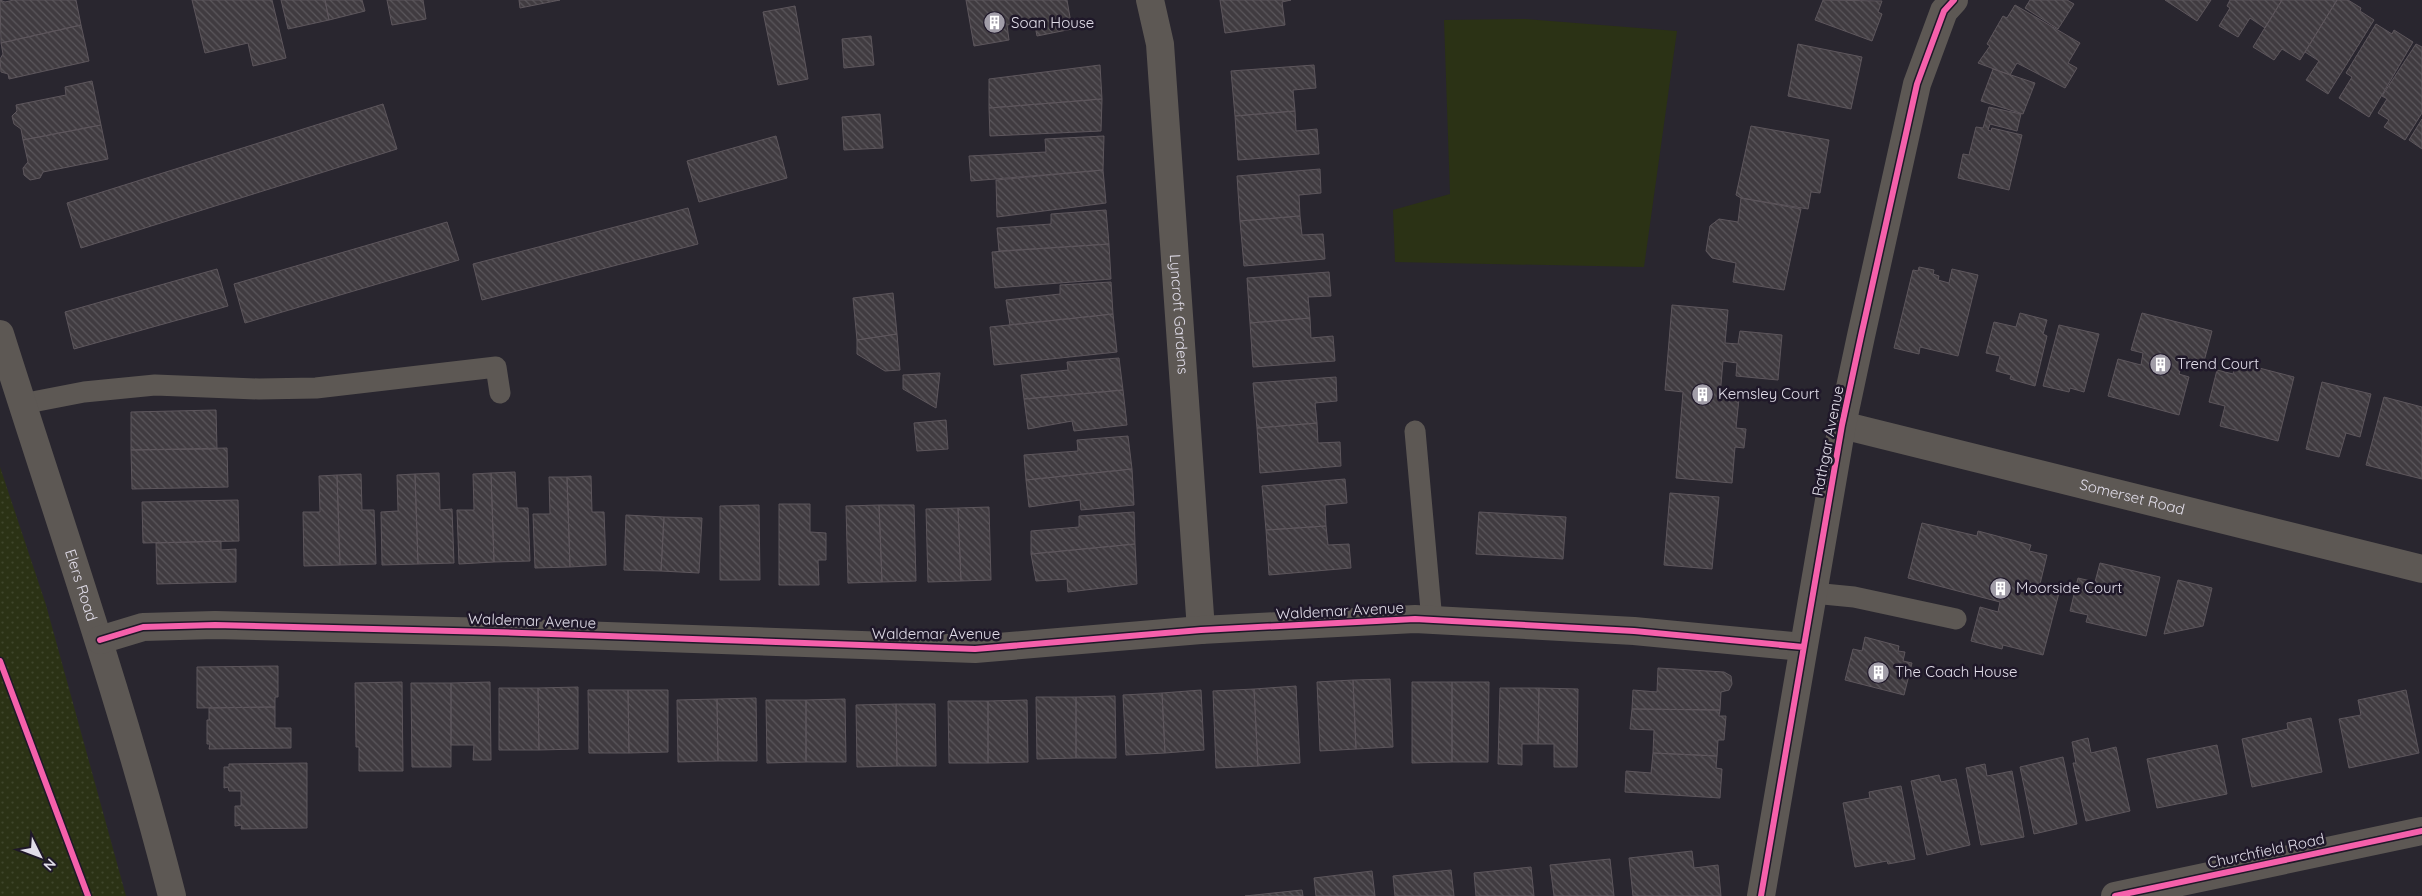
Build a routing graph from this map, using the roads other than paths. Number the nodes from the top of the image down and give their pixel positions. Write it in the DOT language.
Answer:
graph roads {
  1 [pos="1150,0"];
  2 [pos="1954,0"];
  3 [pos="0,334"];
  4 [pos="500,393"];
  5 [pos="22,404"];
  6 [pos="1842,425"];
  7 [pos="1415,431"];
  8 [pos="2422,569"];
  9 [pos="1813,594"];
  10 [pos="1956,620"];
  11 [pos="1432,621"];
  12 [pos="1201,630"];
  13 [pos="100,640"];
  14 [pos="1803,647"];
  15 [pos="2422,831"];
  16 [pos="172,896"];
  17 [pos="1761,896"];
  18 [pos="2115,896"];
  1 -- 12 [label="street, Lyncroft Gardens"];
  2 -- 6 [label="street, Rathgar Avenue"];
  3 -- 5 [label="street, Elers Road"];
  4 -- 5 [label="lane"];
  5 -- 13 [label="street, Elers Road"];
  6 -- 8 [label="street, Somerset Road"];
  6 -- 9 [label="street, Rathgar Avenue"];
  7 -- 11 [label="lane"];
  9 -- 10 [label="lane"];
  9 -- 14 [label="street, Rathgar Avenue"];
  11 -- 12 [label="street, Waldemar Avenue"];
  11 -- 14 [label="street, Waldemar Avenue"];
  12 -- 13 [label="street, Waldemar Avenue"];
  13 -- 16 [label="street, Elers Road"];
  14 -- 17 [label="street, Rathgar Avenue"];
  15 -- 18 [label="street, Churchfield Road"];
}
